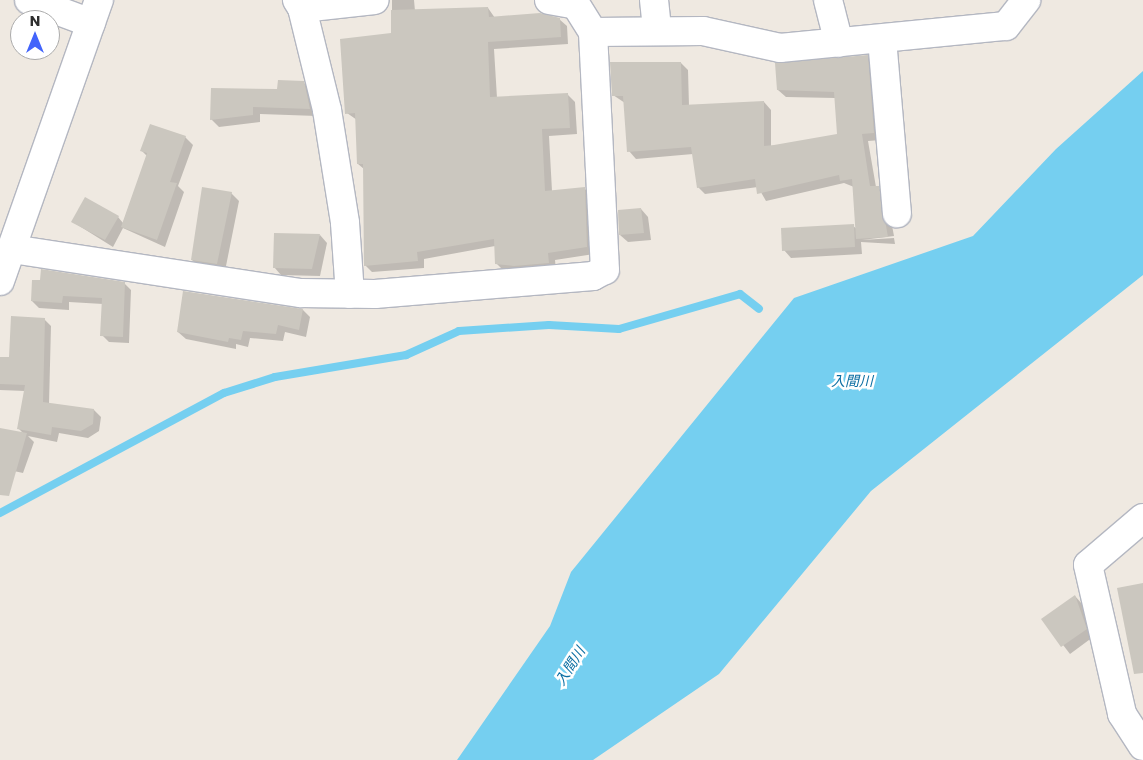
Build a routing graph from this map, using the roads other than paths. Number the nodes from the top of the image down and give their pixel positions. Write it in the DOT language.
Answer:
graph roads {
  1 [pos="29,0"];
  2 [pos="375,0"];
  3 [pos="549,0"];
  4 [pos="654,0"];
  5 [pos="828,0"];
  6 [pos="1026,0"];
  7 [pos="299,4"];
  8 [pos="95,12"];
  9 [pos="657,30"];
  10 [pos="594,32"];
  11 [pos="882,39"];
  12 [pos="839,43"];
  13 [pos="897,213"];
  14 [pos="5,262"];
  15 [pos="350,294"];
  16 [pos="1143,518"];
  17 [pos="1143,746"];
  1 -- 8 [label="street"];
  2 -- 7 [label="street"];
  3 -- 10 [label="street"];
  4 -- 9 [label="street"];
  5 -- 12 [label="street"];
  6 -- 11 [label="street"];
  7 -- 15 [label="street"];
  8 -- 14 [label="street"];
  9 -- 10 [label="street"];
  9 -- 12 [label="street"];
  10 -- 15 [label="street"];
  11 -- 12 [label="street"];
  11 -- 13 [label="street"];
  14 -- 15 [label="street"];
  16 -- 17 [label="street"];
}
